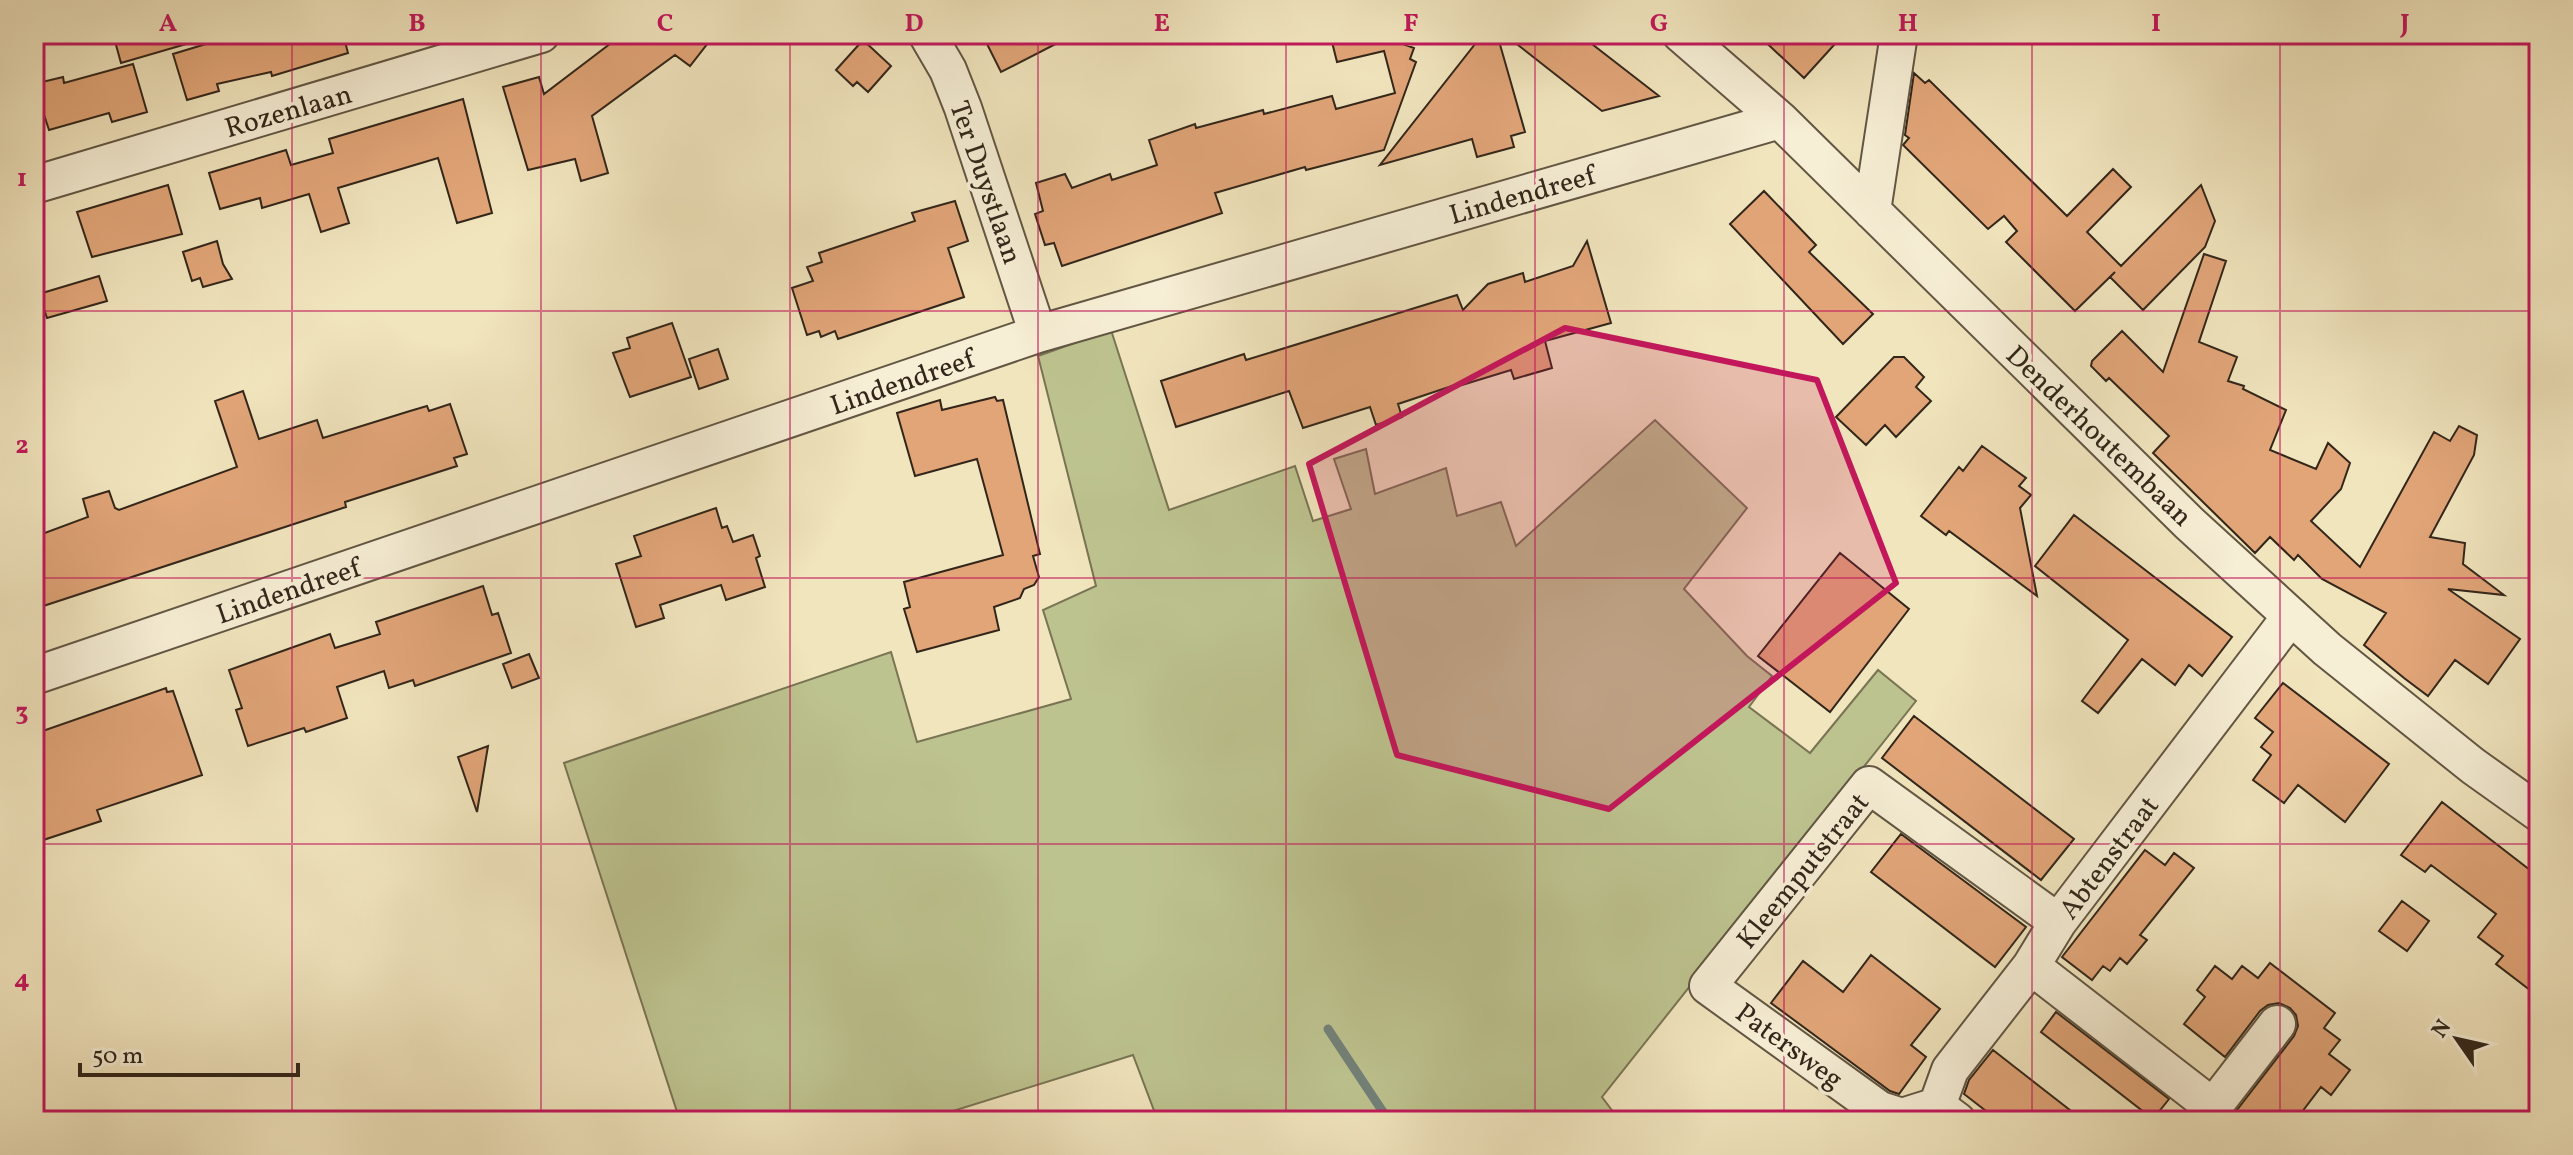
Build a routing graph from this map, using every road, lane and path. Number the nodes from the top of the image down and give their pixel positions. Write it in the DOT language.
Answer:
graph roads {
  1 [pos="541,34"];
  2 [pos="927,34"];
  3 [pos="1681,34"];
  4 [pos="1899,34"];
  5 [pos="1780,120"];
  6 [pos="34,185"];
  7 [pos="1872,211"];
  8 [pos="1038,334"];
  9 [pos="2291,616"];
  10 [pos="34,676"];
  11 [pos="2539,813"];
  12 [pos="2058,922"];
  13 [pos="2031,966"];
  14 [pos="1708,986"];
  15 [pos="2277,1024"];
  16 [pos="1947,1113"];
  17 [pos="2210,1114"];
  1 -- 6 [label="street, Rozenlaan"];
  2 -- 8 [label="street, Ter Duystlaan"];
  3 -- 5 [label="street, Denderhoutembaan"];
  4 -- 7 [label="street"];
  5 -- 7 [label="street, Denderhoutembaan"];
  5 -- 8 [label="street, Lindendreef"];
  7 -- 9 [label="street, Denderhoutembaan"];
  8 -- 10 [label="street, Lindendreef"];
  9 -- 11 [label="street, Denderhoutembaan"];
  9 -- 12 [label="street, Abtenstraat"];
  12 -- 13 [label="street, Abtenstraat"];
  12 -- 14 [label="street, Kleemputstraat"];
  13 -- 16 [label="street, Abtenstraat"];
  13 -- 17 [label="street"];
  14 -- 16 [label="street, Patersweg"];
  15 -- 17 [label="street"];
}
